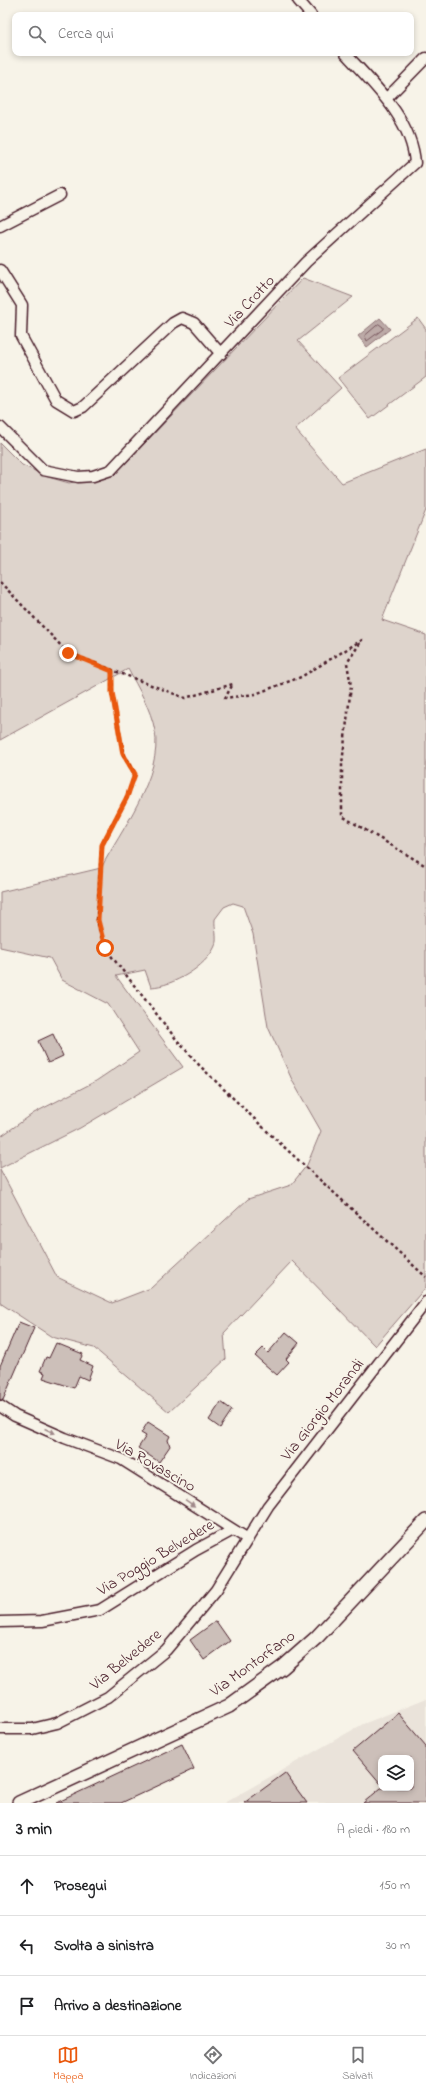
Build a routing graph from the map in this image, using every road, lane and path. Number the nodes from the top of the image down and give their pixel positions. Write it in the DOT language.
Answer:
graph roads {
  1 [pos="298,0"];
  2 [pos="308,12"];
  3 [pos="348,56"];
  4 [pos="426,58"];
  5 [pos="386,99"];
  6 [pos="415,163"];
  7 [pos="426,164"];
  8 [pos="60,195"];
  9 [pos="0,226"];
  10 [pos="0,270"];
  11 [pos="221,354"];
  12 [pos="0,427"];
  13 [pos="0,582"];
  14 [pos="112,671"];
  15 [pos="426,866"];
  16 [pos="426,1277"];
  17 [pos="426,1302"];
  18 [pos="0,1406"];
  19 [pos="426,1521"];
  20 [pos="233,1530"];
  21 [pos="248,1539"];
  22 [pos="0,1622"];
  23 [pos="0,1729"];
  24 [pos="19,1803"];
  1 -- 2 [label="street"];
  3 -- 5 [label="street"];
  4 -- 5 [label="street"];
  5 -- 6 [label="street"];
  6 -- 7 [label="street"];
  6 -- 11 [label="street, Via Crotto"];
  8 -- 9 [label="street"];
  10 -- 11 [label="street"];
  11 -- 12 [label="street, Via Crotto"];
  13 -- 14 [label="path"];
  14 -- 15 [label="path"];
  14 -- 16 [label="path"];
  17 -- 21 [label="street, Via Giorgio Morandi"];
  18 -- 20 [label="street, Via Rovascino, one-way"];
  19 -- 24 [label="street, Via Montorfano"];
  20 -- 21 [label="street, Via Rovascino"];
  20 -- 22 [label="street, Via Poggio Belvedere"];
  21 -- 23 [label="street, Via Belvedere"];
}
